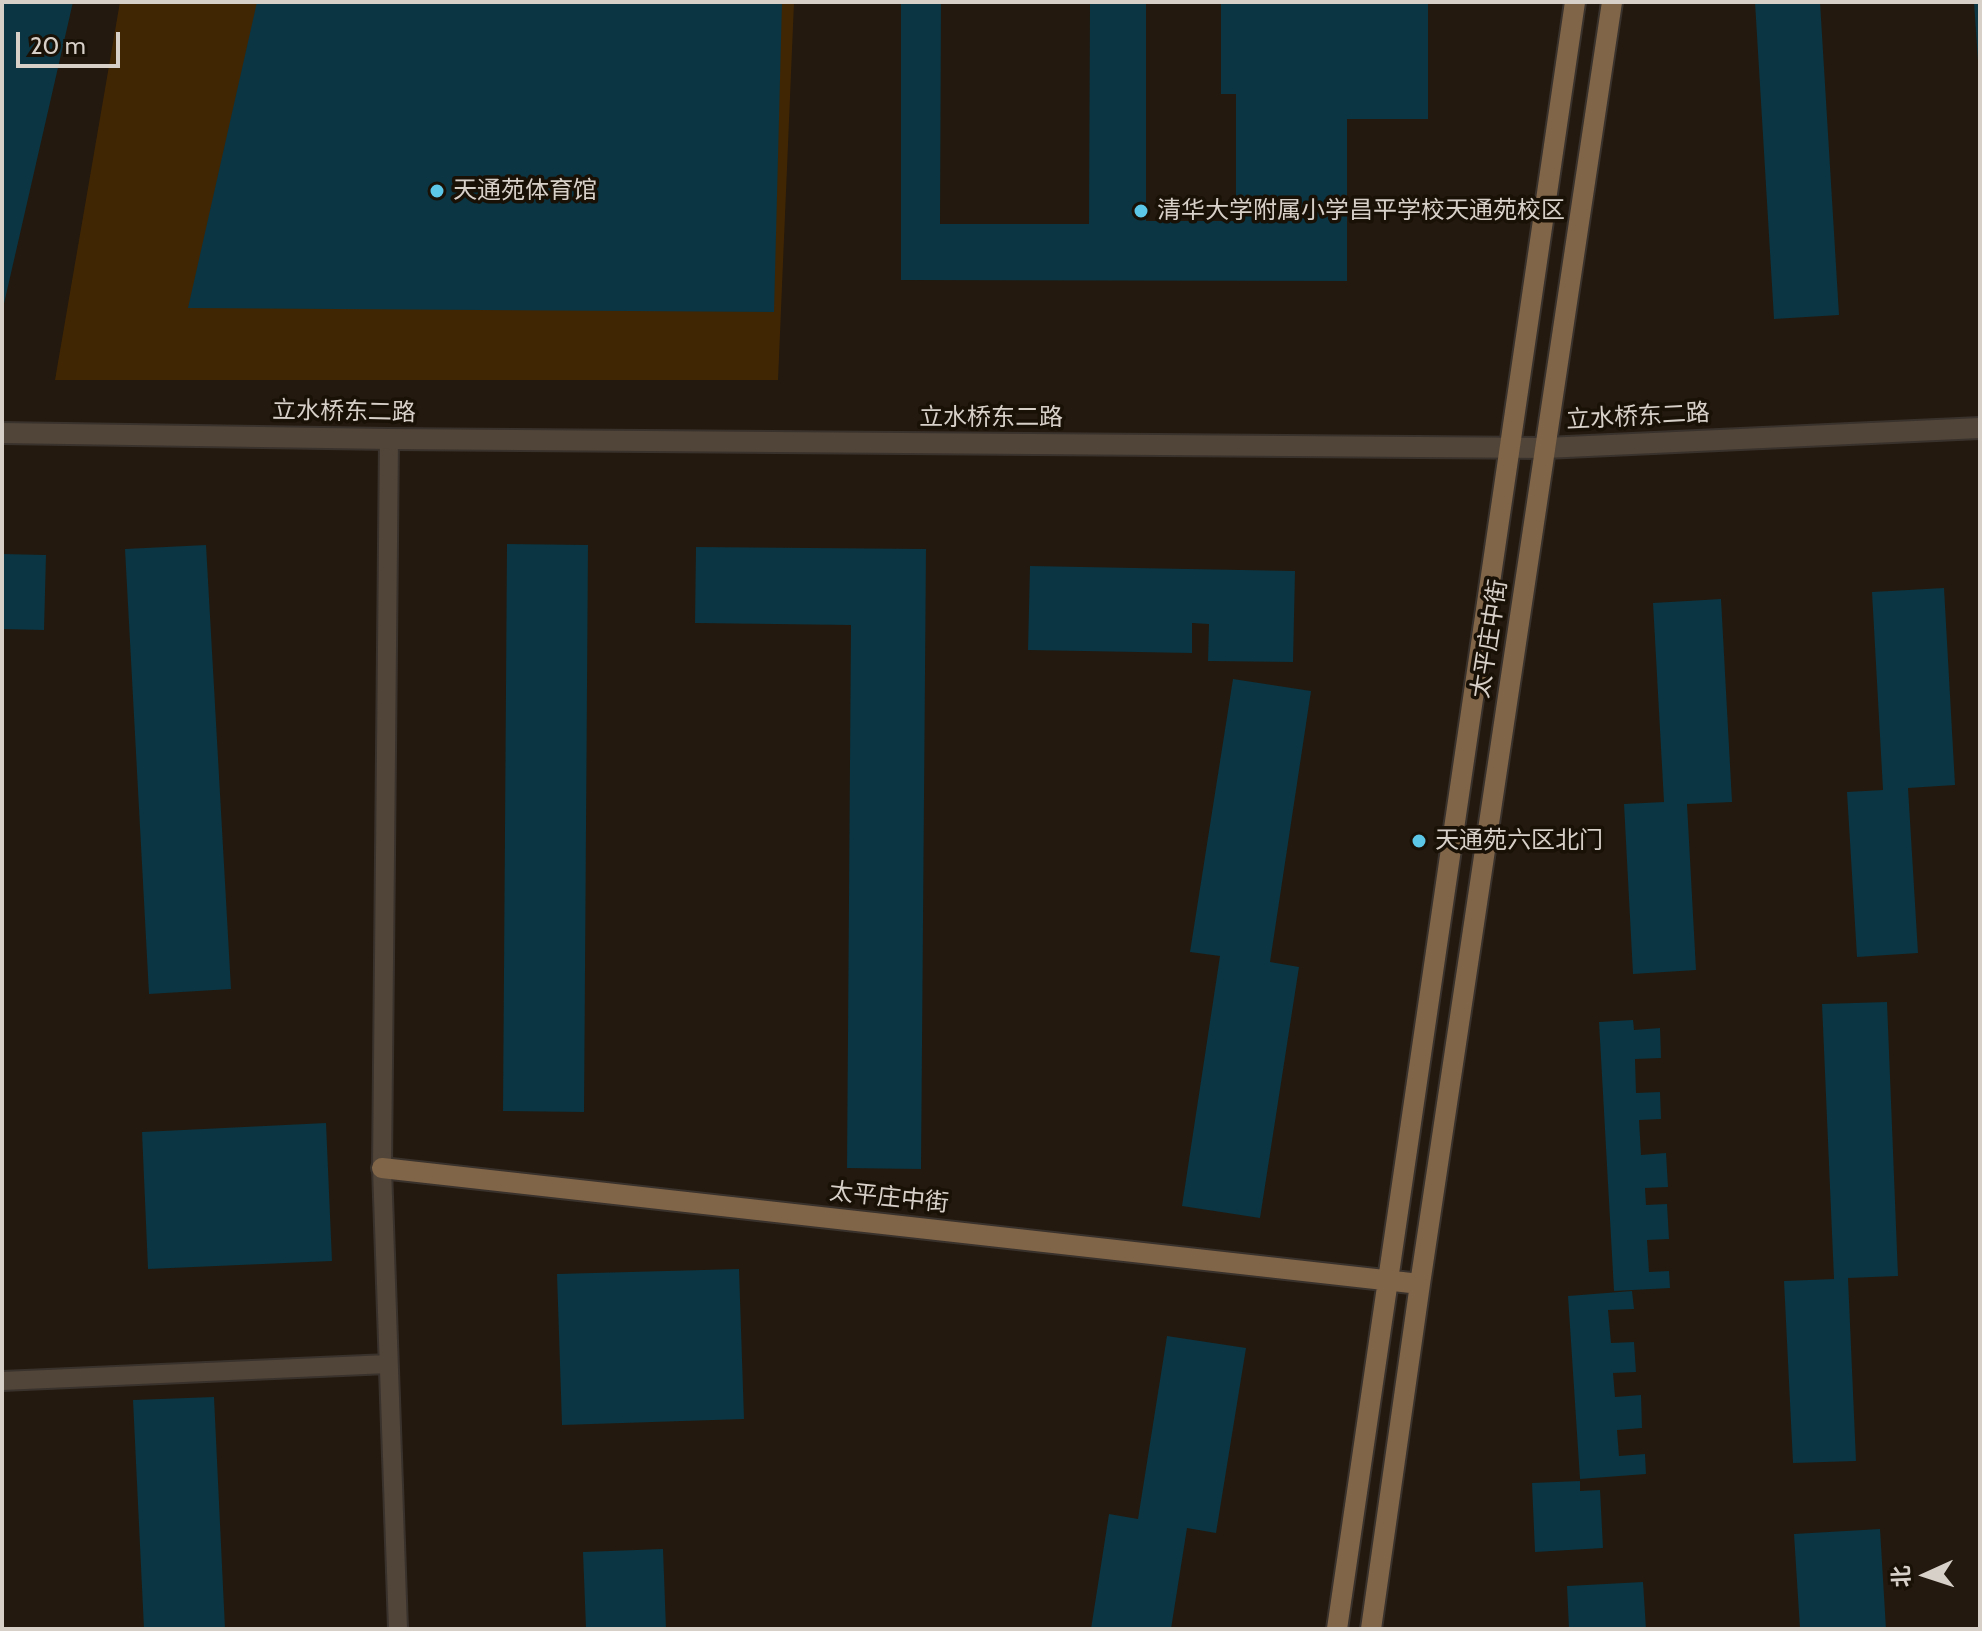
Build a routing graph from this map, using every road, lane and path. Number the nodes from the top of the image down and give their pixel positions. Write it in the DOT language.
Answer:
graph roads {
  1 [pos="1575,2"];
  2 [pos="1612,2"];
  3 [pos="1980,428"];
  4 [pos="2,433"];
  5 [pos="389,439"];
  6 [pos="1508,447"];
  7 [pos="1545,448"];
  8 [pos="382,1168"];
  9 [pos="1390,1280"];
  10 [pos="1420,1284"];
  11 [pos="388,1364"];
  12 [pos="2,1381"];
  13 [pos="398,1629"];
  14 [pos="1337,1629"];
  15 [pos="1371,1629"];
  1 -- 6 [label="main road, 太平庄中街"];
  2 -- 7 [label="main road, 太平庄中街"];
  3 -- 7 [label="street, 立水桥东二路"];
  4 -- 5 [label="street, 立水桥东二路"];
  5 -- 6 [label="street, 立水桥东二路"];
  5 -- 8 [label="lane"];
  6 -- 7 [label="street, 立水桥东二路"];
  6 -- 9 [label="main road, 太平庄中街"];
  7 -- 10 [label="main road, 太平庄中街"];
  8 -- 9 [label="main road, 太平庄中街"];
  8 -- 11 [label="lane"];
  9 -- 10 [label="main road, 太平庄中街"];
  9 -- 14 [label="main road, 太平庄中街"];
  10 -- 15 [label="main road, 太平庄中街"];
  11 -- 12 [label="lane"];
  11 -- 13 [label="lane"];
}
